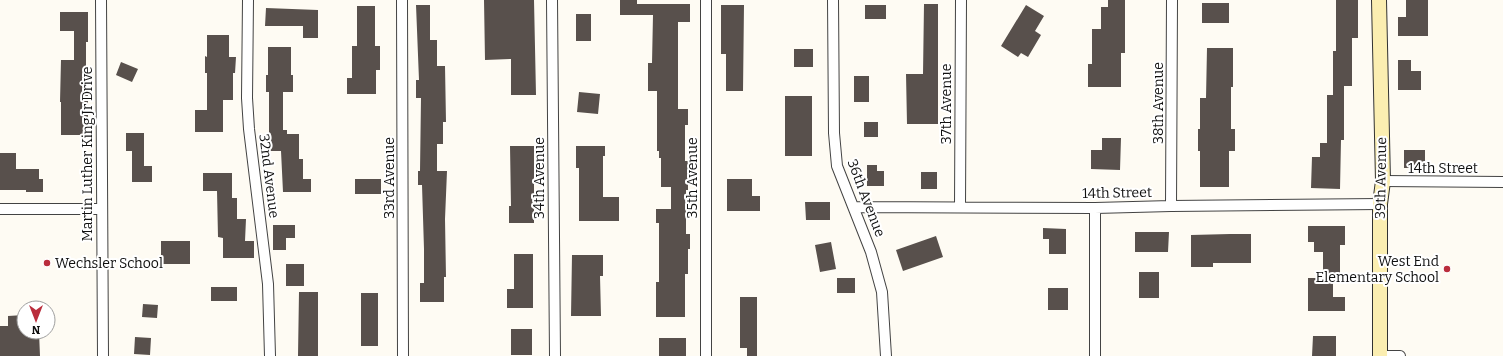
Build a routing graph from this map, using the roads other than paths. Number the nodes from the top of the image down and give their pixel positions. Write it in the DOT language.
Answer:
graph roads {
  1 [pos="101,0"];
  2 [pos="248,0"];
  3 [pos="402,0"];
  4 [pos="552,0"];
  5 [pos="706,0"];
  6 [pos="833,0"];
  7 [pos="961,0"];
  8 [pos="1172,0"];
  9 [pos="1379,0"];
  10 [pos="1383,182"];
  11 [pos="1503,182"];
  12 [pos="1380,204"];
  13 [pos="1171,206"];
  14 [pos="854,207"];
  15 [pos="960,207"];
  16 [pos="1094,208"];
  17 [pos="0,209"];
  18 [pos="101,209"];
  19 [pos="102,356"];
  20 [pos="270,356"];
  21 [pos="403,356"];
  22 [pos="554,356"];
  23 [pos="706,356"];
  24 [pos="886,356"];
  25 [pos="1095,356"];
  26 [pos="1380,356"];
  27 [pos="1400,356"];
  1 -- 18 [label="street, Martin Luther King Jr Drive"];
  2 -- 20 [label="street, 32nd Avenue"];
  3 -- 21 [label="street, 33rd Avenue"];
  4 -- 22 [label="street, 34th Avenue"];
  5 -- 23 [label="street, 35th Avenue"];
  6 -- 14 [label="street, 36th Avenue"];
  7 -- 15 [label="street, 37th Avenue"];
  8 -- 13 [label="street, 38th Avenue"];
  9 -- 10 [label="street, 39th Avenue"];
  10 -- 11 [label="street, 14th Street"];
  10 -- 12 [label="street, 39th Avenue"];
  12 -- 13 [label="street, 14th Street"];
  12 -- 26 [label="street, 39th Avenue"];
  13 -- 16 [label="street, 14th Street"];
  14 -- 15 [label="street, 14th Street"];
  14 -- 24 [label="street, 36th Avenue"];
  15 -- 16 [label="street, 14th Street"];
  16 -- 25 [label="street"];
  17 -- 18 [label="street"];
  18 -- 19 [label="street, Martin Luther King Jr Drive"];
  26 -- 27 [label="street"];
}
